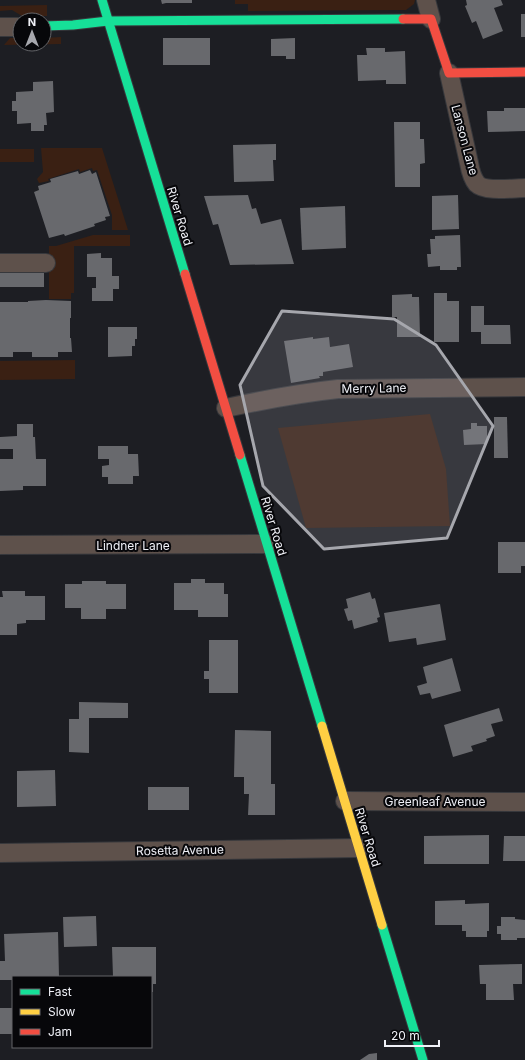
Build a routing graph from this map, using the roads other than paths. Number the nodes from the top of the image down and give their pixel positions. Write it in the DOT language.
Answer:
graph roads {
  1 [pos="102,0"];
  2 [pos="426,0"];
  3 [pos="431,19"];
  4 [pos="108,21"];
  5 [pos="52,26"];
  6 [pos="12,27"];
  7 [pos="0,28"];
  8 [pos="525,72"];
  9 [pos="448,73"];
  10 [pos="525,188"];
  11 [pos="0,263"];
  12 [pos="46,263"];
  13 [pos="525,387"];
  14 [pos="226,408"];
  15 [pos="267,544"];
  16 [pos="0,545"];
  17 [pos="345,801"];
  18 [pos="525,802"];
  19 [pos="359,848"];
  20 [pos="0,853"];
  21 [pos="423,1060"];
  1 -- 4 [label="main road, River Road"];
  2 -- 3 [label="street"];
  3 -- 4 [label="main road"];
  3 -- 9 [label="main road"];
  4 -- 5 [label="main road"];
  4 -- 14 [label="main road, River Road"];
  6 -- 7 [label="street"];
  8 -- 9 [label="main road"];
  9 -- 10 [label="street, Lanson Lane"];
  11 -- 12 [label="street"];
  13 -- 14 [label="street, Merry Lane"];
  14 -- 15 [label="main road, River Road"];
  15 -- 16 [label="street, Lindner Lane"];
  15 -- 17 [label="main road, River Road"];
  17 -- 18 [label="street, Greenleaf Avenue"];
  17 -- 19 [label="main road, River Road"];
  19 -- 20 [label="street, Rosetta Avenue"];
  19 -- 21 [label="main road, River Road"];
}
